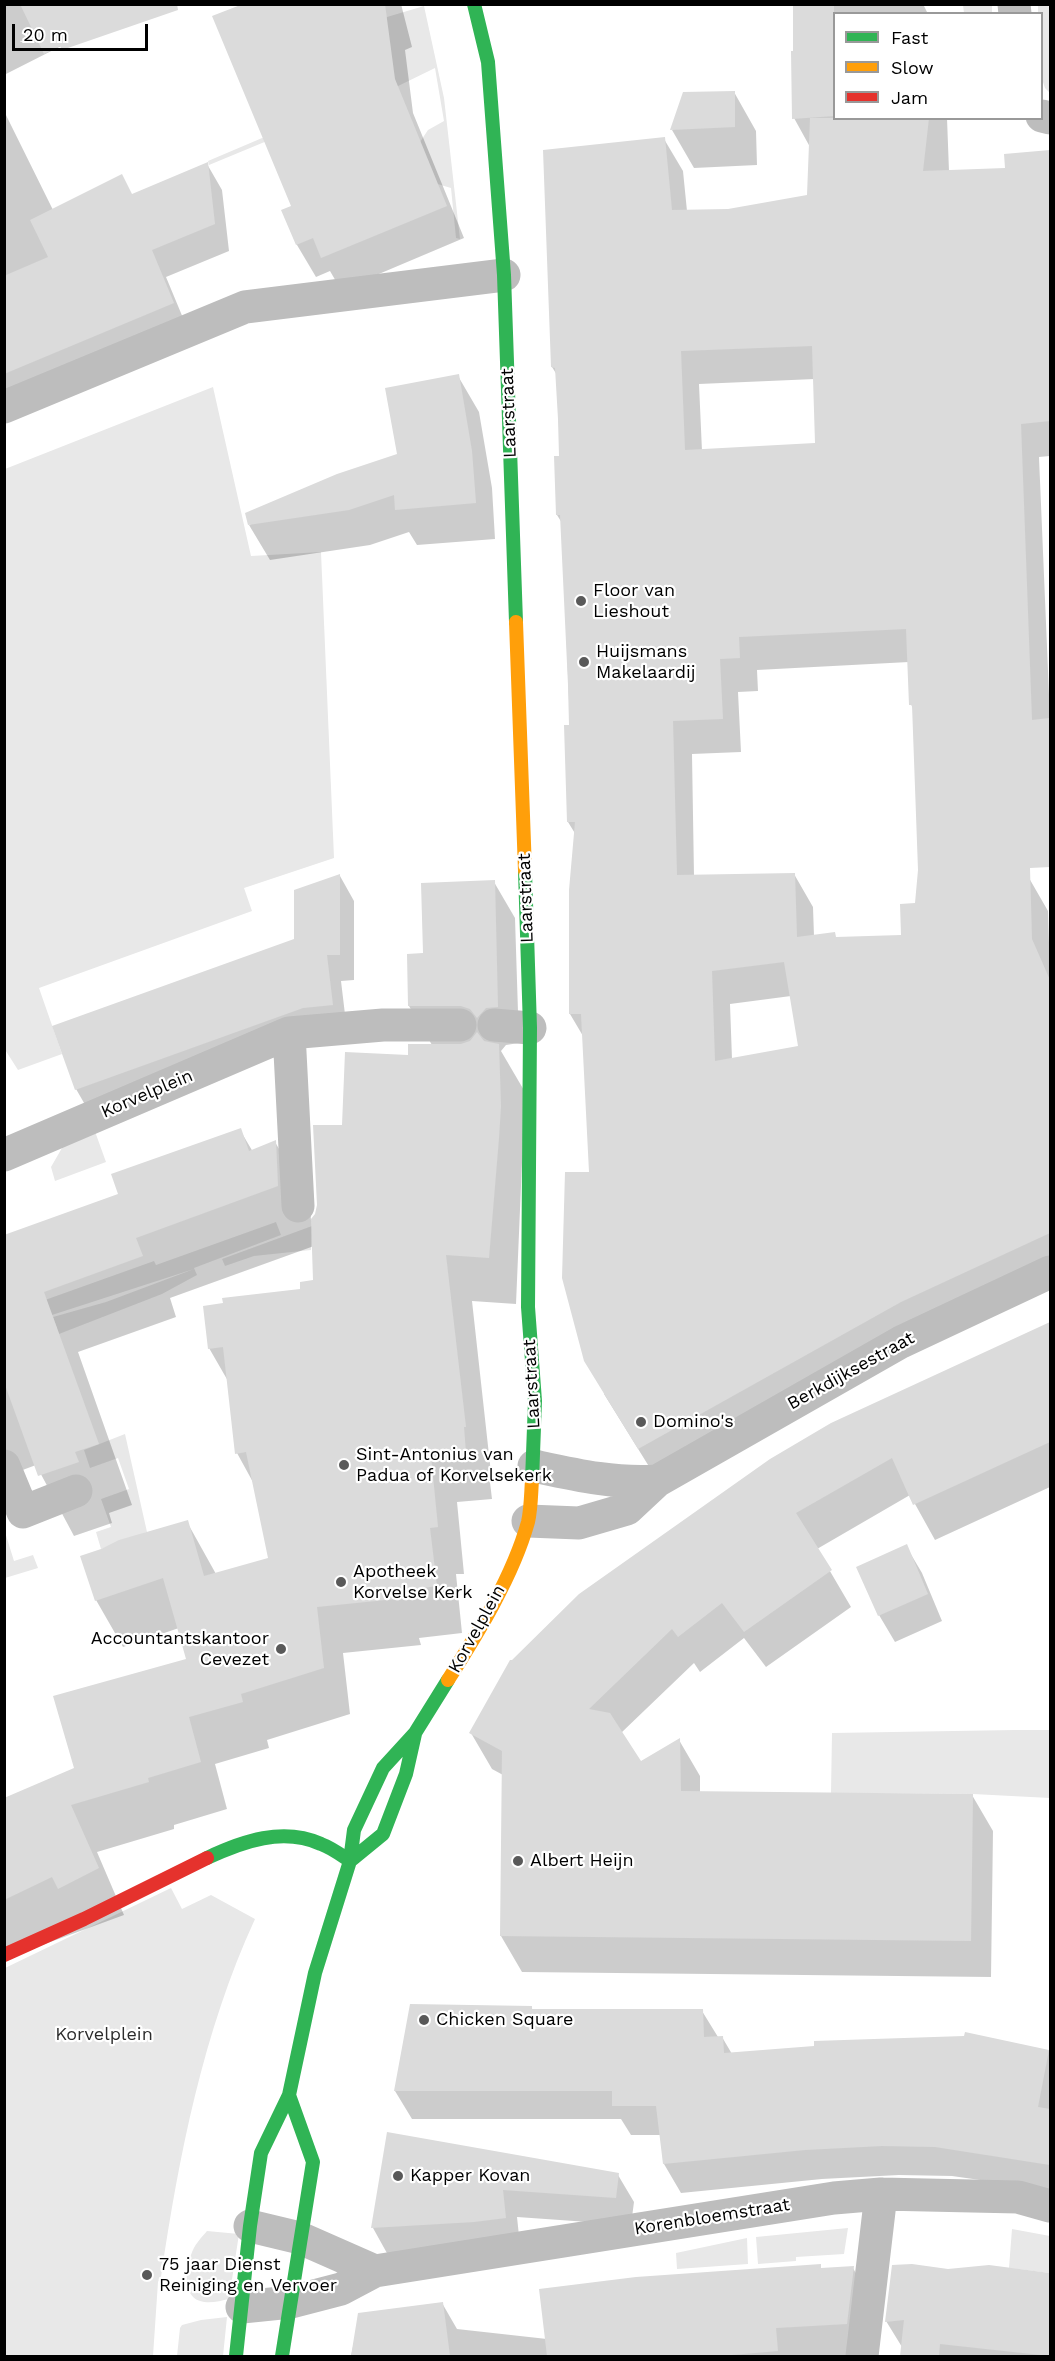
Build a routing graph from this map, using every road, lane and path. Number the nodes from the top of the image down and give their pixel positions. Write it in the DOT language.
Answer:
graph roads {
  1 [pos="474,4"];
  2 [pos="504,275"];
  3 [pos="4,407"];
  4 [pos="460,1025"];
  5 [pos="494,1025"];
  6 [pos="530,1028"];
  7 [pos="289,1033"];
  8 [pos="4,1155"];
  9 [pos="298,1206"];
  10 [pos="1050,1272"];
  11 [pos="4,1466"];
  12 [pos="534,1466"];
  13 [pos="657,1481"];
  14 [pos="76,1491"];
  15 [pos="528,1521"];
  16 [pos="416,1732"];
  17 [pos="350,1861"];
  18 [pos="4,1955"];
  19 [pos="289,2095"];
  20 [pos="880,2194"];
  21 [pos="1050,2206"];
  22 [pos="250,2226"];
  23 [pos="300,2238"];
  24 [pos="375,2271"];
  25 [pos="291,2302"];
  26 [pos="242,2307"];
  27 [pos="236,2356"];
  28 [pos="282,2356"];
  29 [pos="862,2356"];
  1 -- 2 [label="street, Laarstraat"];
  2 -- 3 [label="street"];
  2 -- 6 [label="street, Laarstraat"];
  4 -- 7 [label="street, Korvelplein"];
  5 -- 6 [label="street"];
  6 -- 12 [label="street, Laarstraat"];
  7 -- 8 [label="street, Korvelplein"];
  7 -- 9 [label="street"];
  10 -- 13 [label="street, Berkdijksestraat"];
  11 -- 14 [label="street"];
  12 -- 13 [label="street, Berkdijksestraat"];
  12 -- 15 [label="street, Laarstraat"];
  13 -- 15 [label="street, Berkdijksestraat"];
  15 -- 16 [label="street, Korvelplein"];
  16 -- 17 [label="street, Korvelplein"];
  16 -- 17 [label="street, Korvelplein"];
  17 -- 18 [label="street"];
  17 -- 19 [label="street, Korvelplein"];
  19 -- 22 [label="street, Korvelplein"];
  19 -- 23 [label="street"];
  20 -- 21 [label="street, Korenbloemstraat"];
  20 -- 24 [label="street, Korenbloemstraat"];
  20 -- 29 [label="street"];
  22 -- 23 [label="street"];
  22 -- 26 [label="street, Korvelplein"];
  23 -- 24 [label="street"];
  23 -- 25 [label="street"];
  24 -- 25 [label="street, Korenbloemstraat"];
  25 -- 26 [label="street, Korenbloemstraat"];
  25 -- 28 [label="street"];
  26 -- 27 [label="street, Korvelplein"];
}
